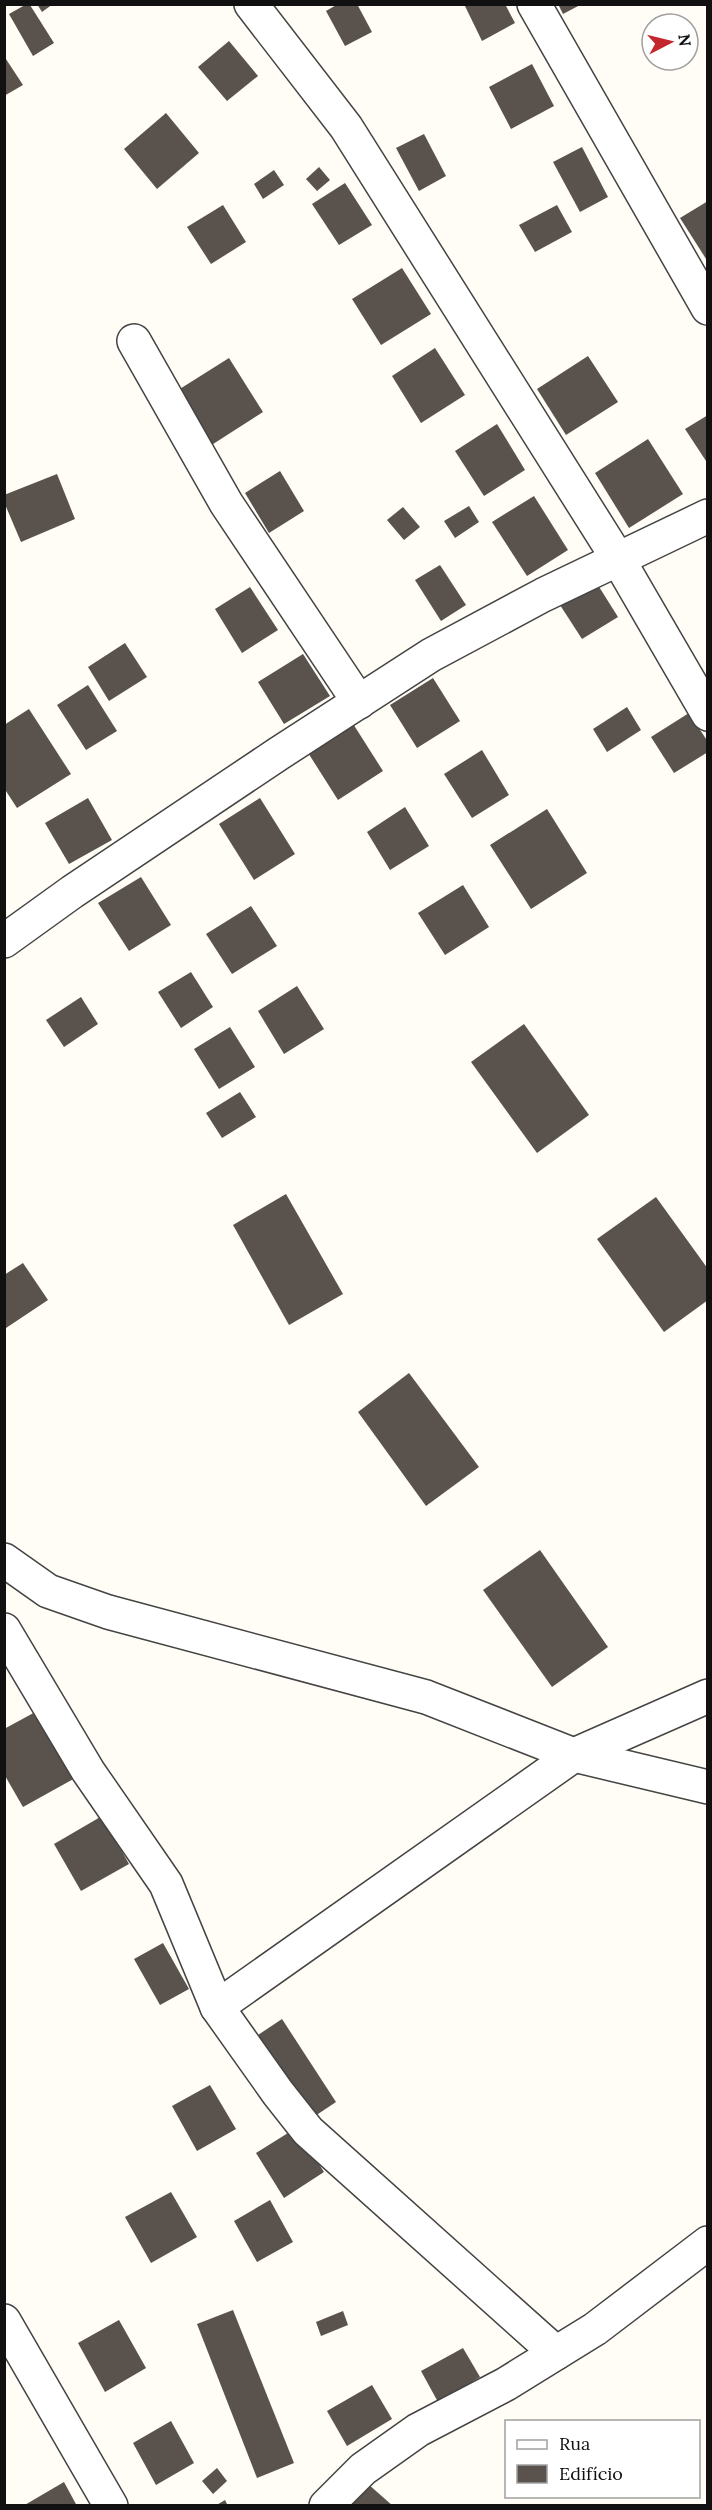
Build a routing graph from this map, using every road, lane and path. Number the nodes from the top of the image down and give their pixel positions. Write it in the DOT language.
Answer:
graph roads {
  1 [pos="251,4"];
  2 [pos="534,4"];
  3 [pos="708,308"];
  4 [pos="134,341"];
  5 [pos="708,516"];
  6 [pos="618,559"];
  7 [pos="358,702"];
  8 [pos="708,714"];
  9 [pos="4,941"];
  10 [pos="4,1560"];
  11 [pos="4,1630"];
  12 [pos="708,1696"];
  13 [pos="574,1755"];
  14 [pos="708,1787"];
  15 [pos="217,2007"];
  16 [pos="708,2243"];
  17 [pos="4,2321"];
  18 [pos="556,2353"];
  19 [pos="111,2505"];
  20 [pos="326,2505"];
  1 -- 6 [label="street"];
  2 -- 3 [label="street"];
  4 -- 7 [label="street"];
  5 -- 6 [label="street"];
  6 -- 7 [label="street"];
  6 -- 8 [label="street"];
  7 -- 9 [label="street"];
  10 -- 13 [label="street"];
  11 -- 15 [label="street"];
  12 -- 13 [label="street"];
  13 -- 14 [label="street"];
  13 -- 15 [label="street"];
  15 -- 18 [label="street"];
  16 -- 18 [label="street"];
  17 -- 19 [label="street"];
  18 -- 20 [label="street"];
}
